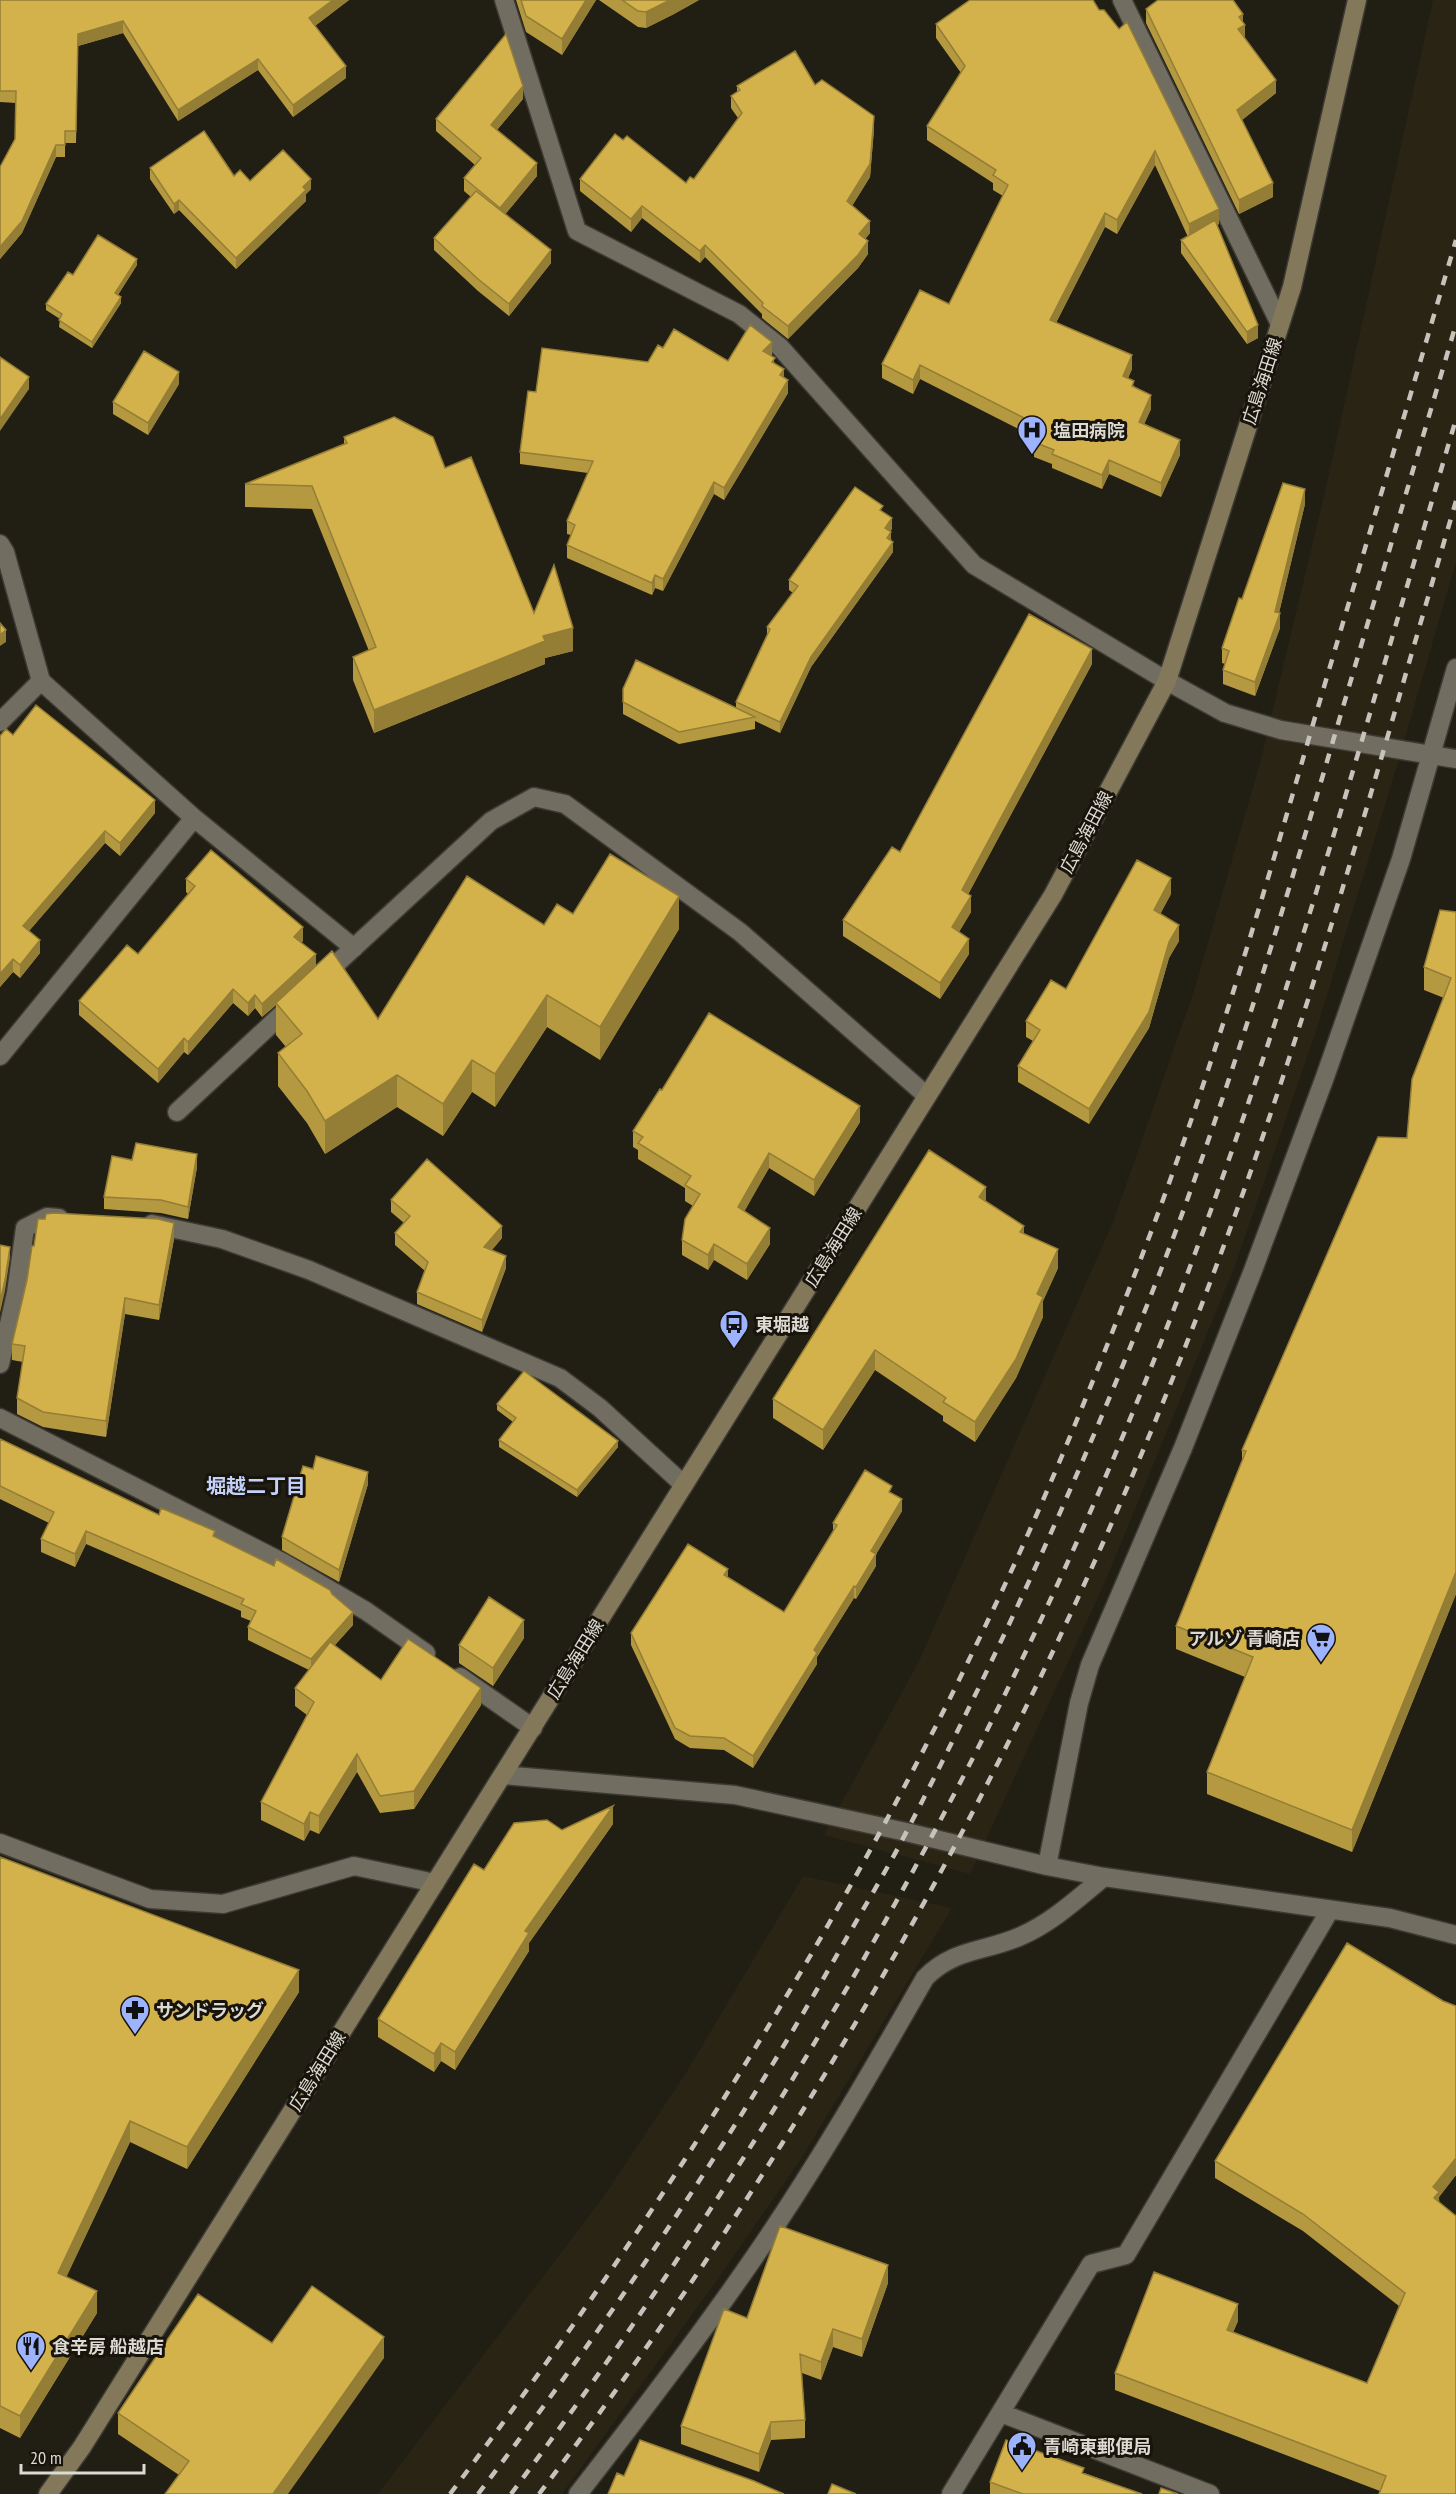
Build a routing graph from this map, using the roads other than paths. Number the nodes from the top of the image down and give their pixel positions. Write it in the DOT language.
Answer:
graph roads {
  1 [pos="504,0"];
  2 [pos="1122,0"];
  3 [pos="1357,0"];
  4 [pos="1280,324"];
  5 [pos="0,544"];
  6 [pos="1456,668"];
  7 [pos="41,681"];
  8 [pos="1167,681"];
  9 [pos="0,722"];
  10 [pos="1431,755"];
  11 [pos="1456,759"];
  12 [pos="194,818"];
  13 [pos="354,948"];
  14 [pos="0,1056"];
  15 [pos="927,1096"];
  16 [pos="177,1112"];
  17 [pos="81,1219"];
  18 [pos="138,1223"];
  19 [pos="0,1364"];
  20 [pos="0,1418"];
  21 [pos="684,1485"];
  22 [pos="533,1728"];
  23 [pos="503,1775"];
  24 [pos="0,1843"];
  25 [pos="1047,1866"];
  26 [pos="1104,1877"];
  27 [pos="435,1883"];
  28 [pos="1330,1910"];
  29 [pos="1456,1935"];
  30 [pos="1000,2413"];
  31 [pos="624,2435"];
  32 [pos="646,2443"];
  33 [pos="48,2494"];
  34 [pos="578,2494"];
  35 [pos="951,2494"];
  36 [pos="1210,2494"];
  1 -- 8 [label="street"];
  2 -- 4 [label="street"];
  3 -- 4 [label="main road, 広島海田線"];
  4 -- 8 [label="main road, 広島海田線"];
  5 -- 7 [label="street"];
  6 -- 10 [label="street"];
  7 -- 9 [label="street"];
  7 -- 12 [label="street"];
  8 -- 10 [label="street"];
  8 -- 15 [label="main road, 広島海田線"];
  10 -- 11 [label="street"];
  10 -- 25 [label="street"];
  12 -- 13 [label="street"];
  12 -- 14 [label="street"];
  13 -- 15 [label="street"];
  13 -- 16 [label="street"];
  15 -- 21 [label="main road, 広島海田線"];
  17 -- 19 [label="street"];
  18 -- 21 [label="street"];
  20 -- 22 [label="street"];
  21 -- 22 [label="main road, 広島海田線"];
  22 -- 23 [label="main road, 広島海田線"];
  23 -- 25 [label="street"];
  23 -- 27 [label="main road, 広島海田線"];
  24 -- 27 [label="street"];
  25 -- 26 [label="street"];
  26 -- 28 [label="street"];
  26 -- 31 [label="street"];
  27 -- 33 [label="main road, 広島海田線"];
  28 -- 29 [label="street"];
  28 -- 30 [label="street"];
  30 -- 35 [label="street"];
  30 -- 36 [label="street"];
  31 -- 32 [label="street"];
  31 -- 34 [label="street"];
}
